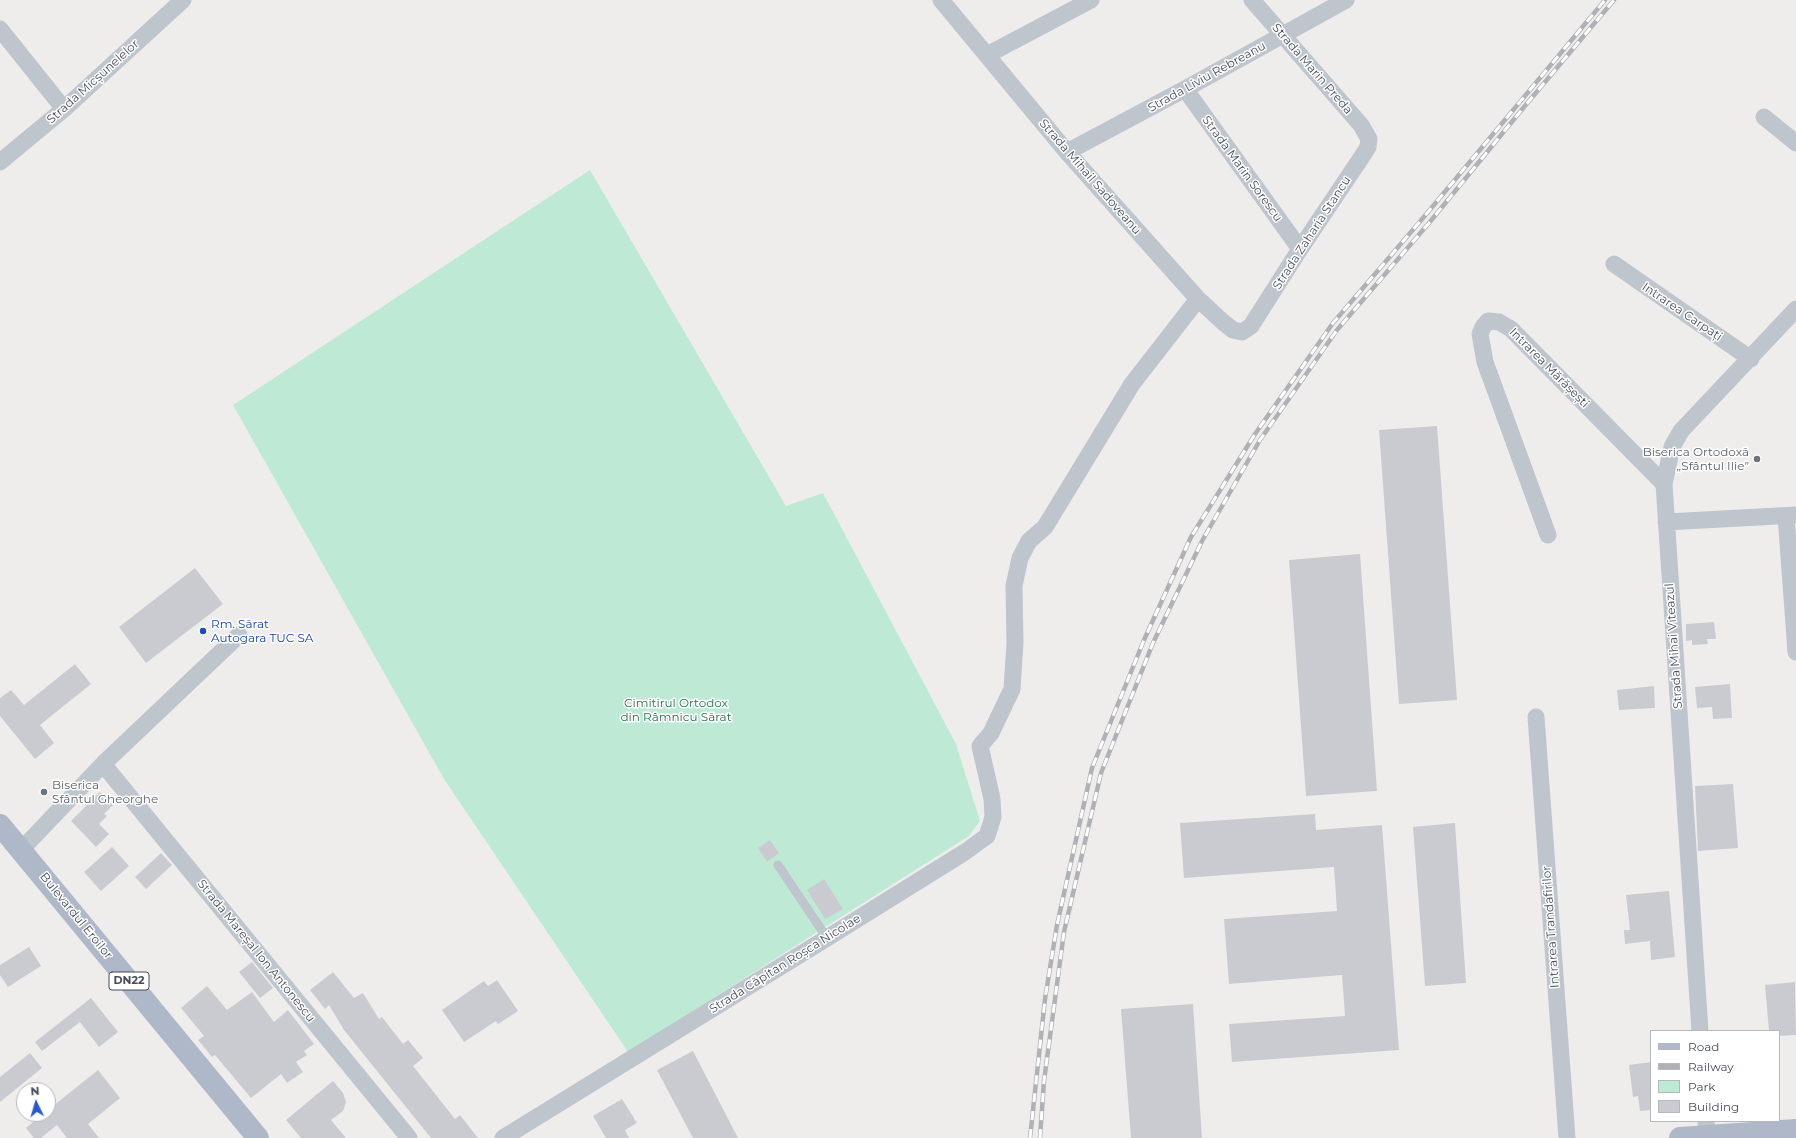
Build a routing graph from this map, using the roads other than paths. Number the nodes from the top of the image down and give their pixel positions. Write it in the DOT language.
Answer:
graph roads {
  1 [pos="183,0"];
  2 [pos="942,0"];
  3 [pos="1091,0"];
  4 [pos="1252,0"];
  5 [pos="1346,0"];
  6 [pos="0,29"];
  7 [pos="1282,35"];
  8 [pos="987,55"];
  9 [pos="1185,89"];
  10 [pos="64,109"];
  11 [pos="1764,117"];
  12 [pos="1369,139"];
  13 [pos="1796,143"];
  14 [pos="1067,152"];
  15 [pos="0,162"];
  16 [pos="1300,249"];
  17 [pos="1614,264"];
  18 [pos="1198,299"];
  19 [pos="1796,310"];
  20 [pos="1251,326"];
  21 [pos="1751,359"];
  22 [pos="1664,484"];
  23 [pos="1791,516"];
  24 [pos="1666,522"];
  25 [pos="1548,535"];
  26 [pos="239,635"];
  27 [pos="1796,652"];
  28 [pos="1536,717"];
  29 [pos="103,764"];
  30 [pos="0,825"];
  31 [pos="21,850"];
  32 [pos="778,865"];
  33 [pos="827,938"];
  34 [pos="1700,1030"];
  35 [pos="1706,1128"];
  36 [pos="1796,1130"];
  37 [pos="258,1138"];
  38 [pos="409,1138"];
  39 [pos="503,1138"];
  40 [pos="1567,1138"];
  41 [pos="1680,1138"];
  1 -- 10 [label="street, Strada Micșunelelor"];
  2 -- 8 [label="street, Strada Mihail Sadoveanu"];
  3 -- 8 [label="street"];
  4 -- 7 [label="street, Strada Marin Preda"];
  5 -- 7 [label="street, Strada Liviu Rebreanu"];
  6 -- 10 [label="street"];
  7 -- 9 [label="street, Strada Liviu Rebreanu"];
  7 -- 12 [label="street, Strada Marin Preda"];
  8 -- 14 [label="street, Strada Mihail Sadoveanu"];
  9 -- 14 [label="street, Strada Liviu Rebreanu"];
  9 -- 16 [label="street, Strada Marin Sorescu"];
  10 -- 15 [label="street, Strada Micșunelelor"];
  11 -- 13 [label="street"];
  12 -- 16 [label="street, Strada Zaharia Stancu"];
  14 -- 18 [label="street, Strada Mihail Sadoveanu"];
  16 -- 20 [label="street, Strada Zaharia Stancu"];
  17 -- 21 [label="street, Intrarea Carpați"];
  18 -- 20 [label="street, Strada Mihail Sadoveanu"];
  18 -- 33 [label="street, Strada Căpitan Roșca Nicolae"];
  19 -- 21 [label="street, Strada Mihai Viteazul"];
  21 -- 22 [label="street, Strada Mihai Viteazul"];
  22 -- 24 [label="street, Strada Mihai Viteazul"];
  22 -- 25 [label="street, Intrarea Mărășești"];
  23 -- 24 [label="street"];
  23 -- 27 [label="street"];
  24 -- 34 [label="street, Strada Mihai Viteazul"];
  26 -- 29 [label="street"];
  28 -- 40 [label="street, Intrarea Trandafirilor"];
  29 -- 31 [label="street"];
  29 -- 38 [label="street, Strada Mareșal Ion Antonescu"];
  30 -- 31 [label="main road, Bulevardul Eroilor / DN22"];
  31 -- 37 [label="main road, Bulevardul Eroilor / DN22"];
  32 -- 33 [label="lane"];
  33 -- 39 [label="street, Strada Căpitan Roșca Nicolae"];
  35 -- 36 [label="main road"];
  35 -- 41 [label="main road"];
}
